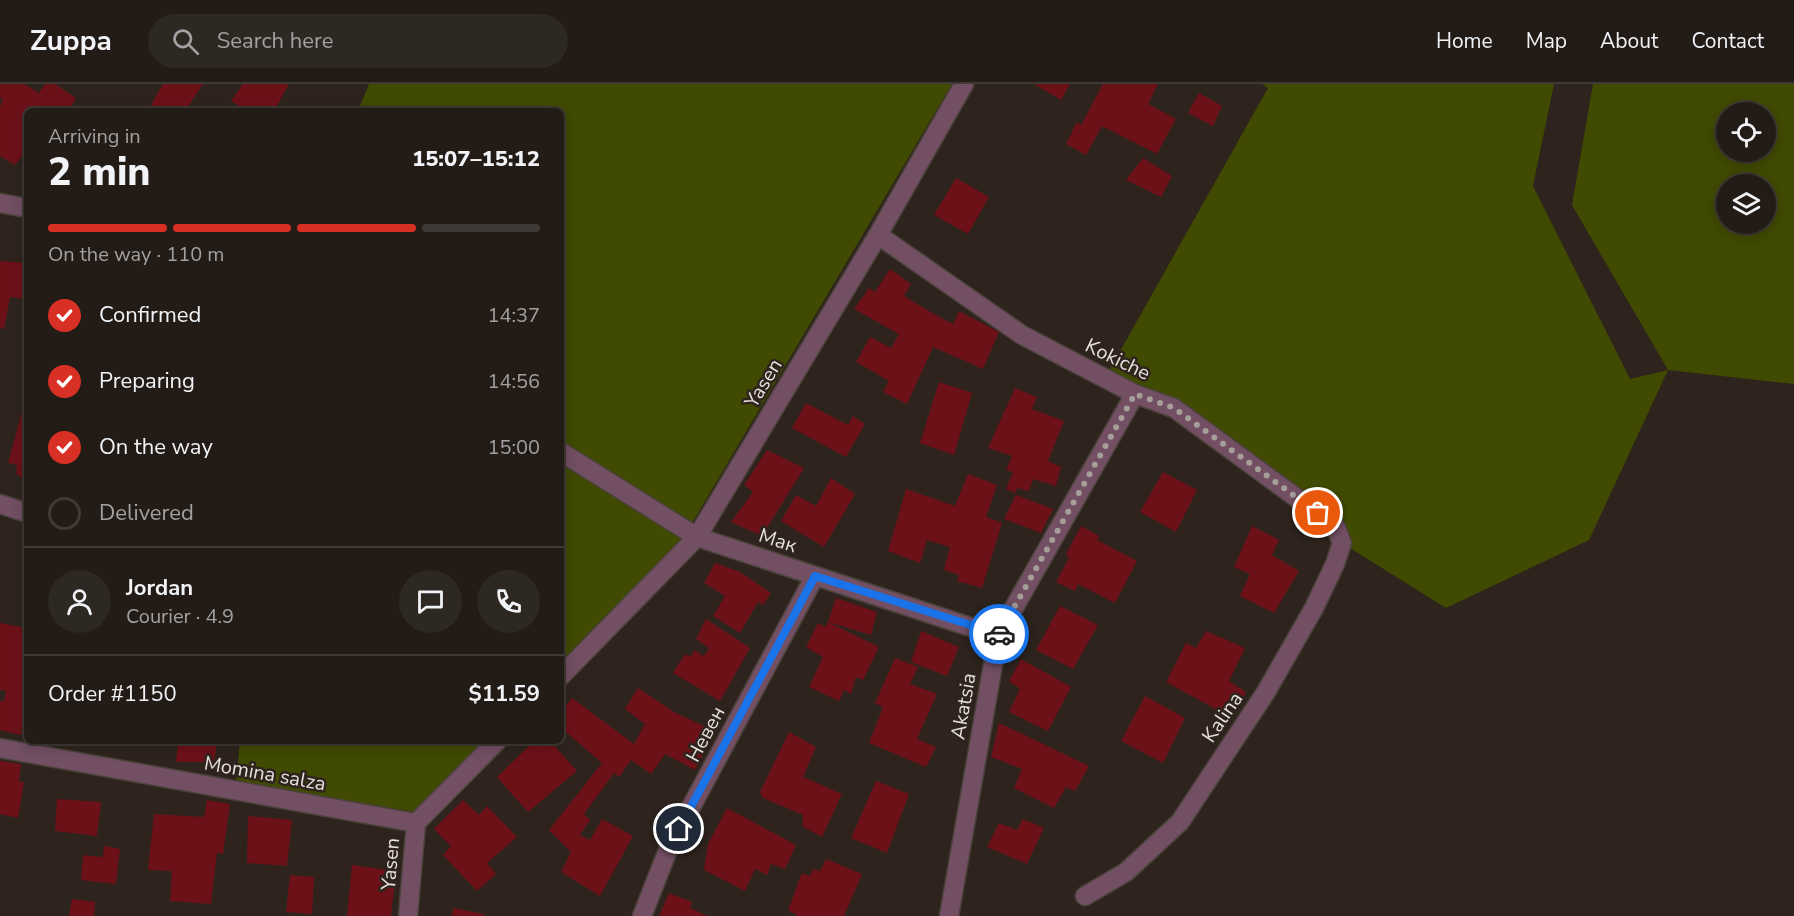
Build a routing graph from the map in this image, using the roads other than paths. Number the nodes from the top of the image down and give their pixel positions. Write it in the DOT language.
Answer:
graph roads {
  1 [pos="964,84"];
  2 [pos="0,203"];
  3 [pos="24,207"];
  4 [pos="878,235"];
  5 [pos="1135,394"];
  6 [pos="564,454"];
  7 [pos="0,504"];
  8 [pos="24,512"];
  9 [pos="1335,526"];
  10 [pos="698,537"];
  11 [pos="815,576"];
  12 [pos="998,636"];
  13 [pos="564,673"];
  14 [pos="494,744"];
  15 [pos="31,747"];
  16 [pos="0,748"];
  17 [pos="416,823"];
  18 [pos="1085,896"];
  19 [pos="408,916"];
  20 [pos="642,916"];
  21 [pos="949,916"];
  1 -- 4 [label="street, Yasen"];
  2 -- 3 [label="street"];
  4 -- 5 [label="street, Kokiche"];
  4 -- 10 [label="street, Yasen"];
  5 -- 9 [label="street, Kokiche"];
  5 -- 12 [label="street, Akatsia"];
  6 -- 10 [label="street, Мак"];
  7 -- 8 [label="street"];
  9 -- 18 [label="street, Kalina"];
  10 -- 11 [label="street, Мак"];
  10 -- 13 [label="street, Yasen"];
  11 -- 12 [label="street, Мак"];
  11 -- 20 [label="street, Невен"];
  12 -- 21 [label="street, Akatsia"];
  14 -- 17 [label="street, Yasen"];
  15 -- 16 [label="street, Momina salza"];
  15 -- 17 [label="street, Momina salza"];
  17 -- 19 [label="street, Yasen"];
}
